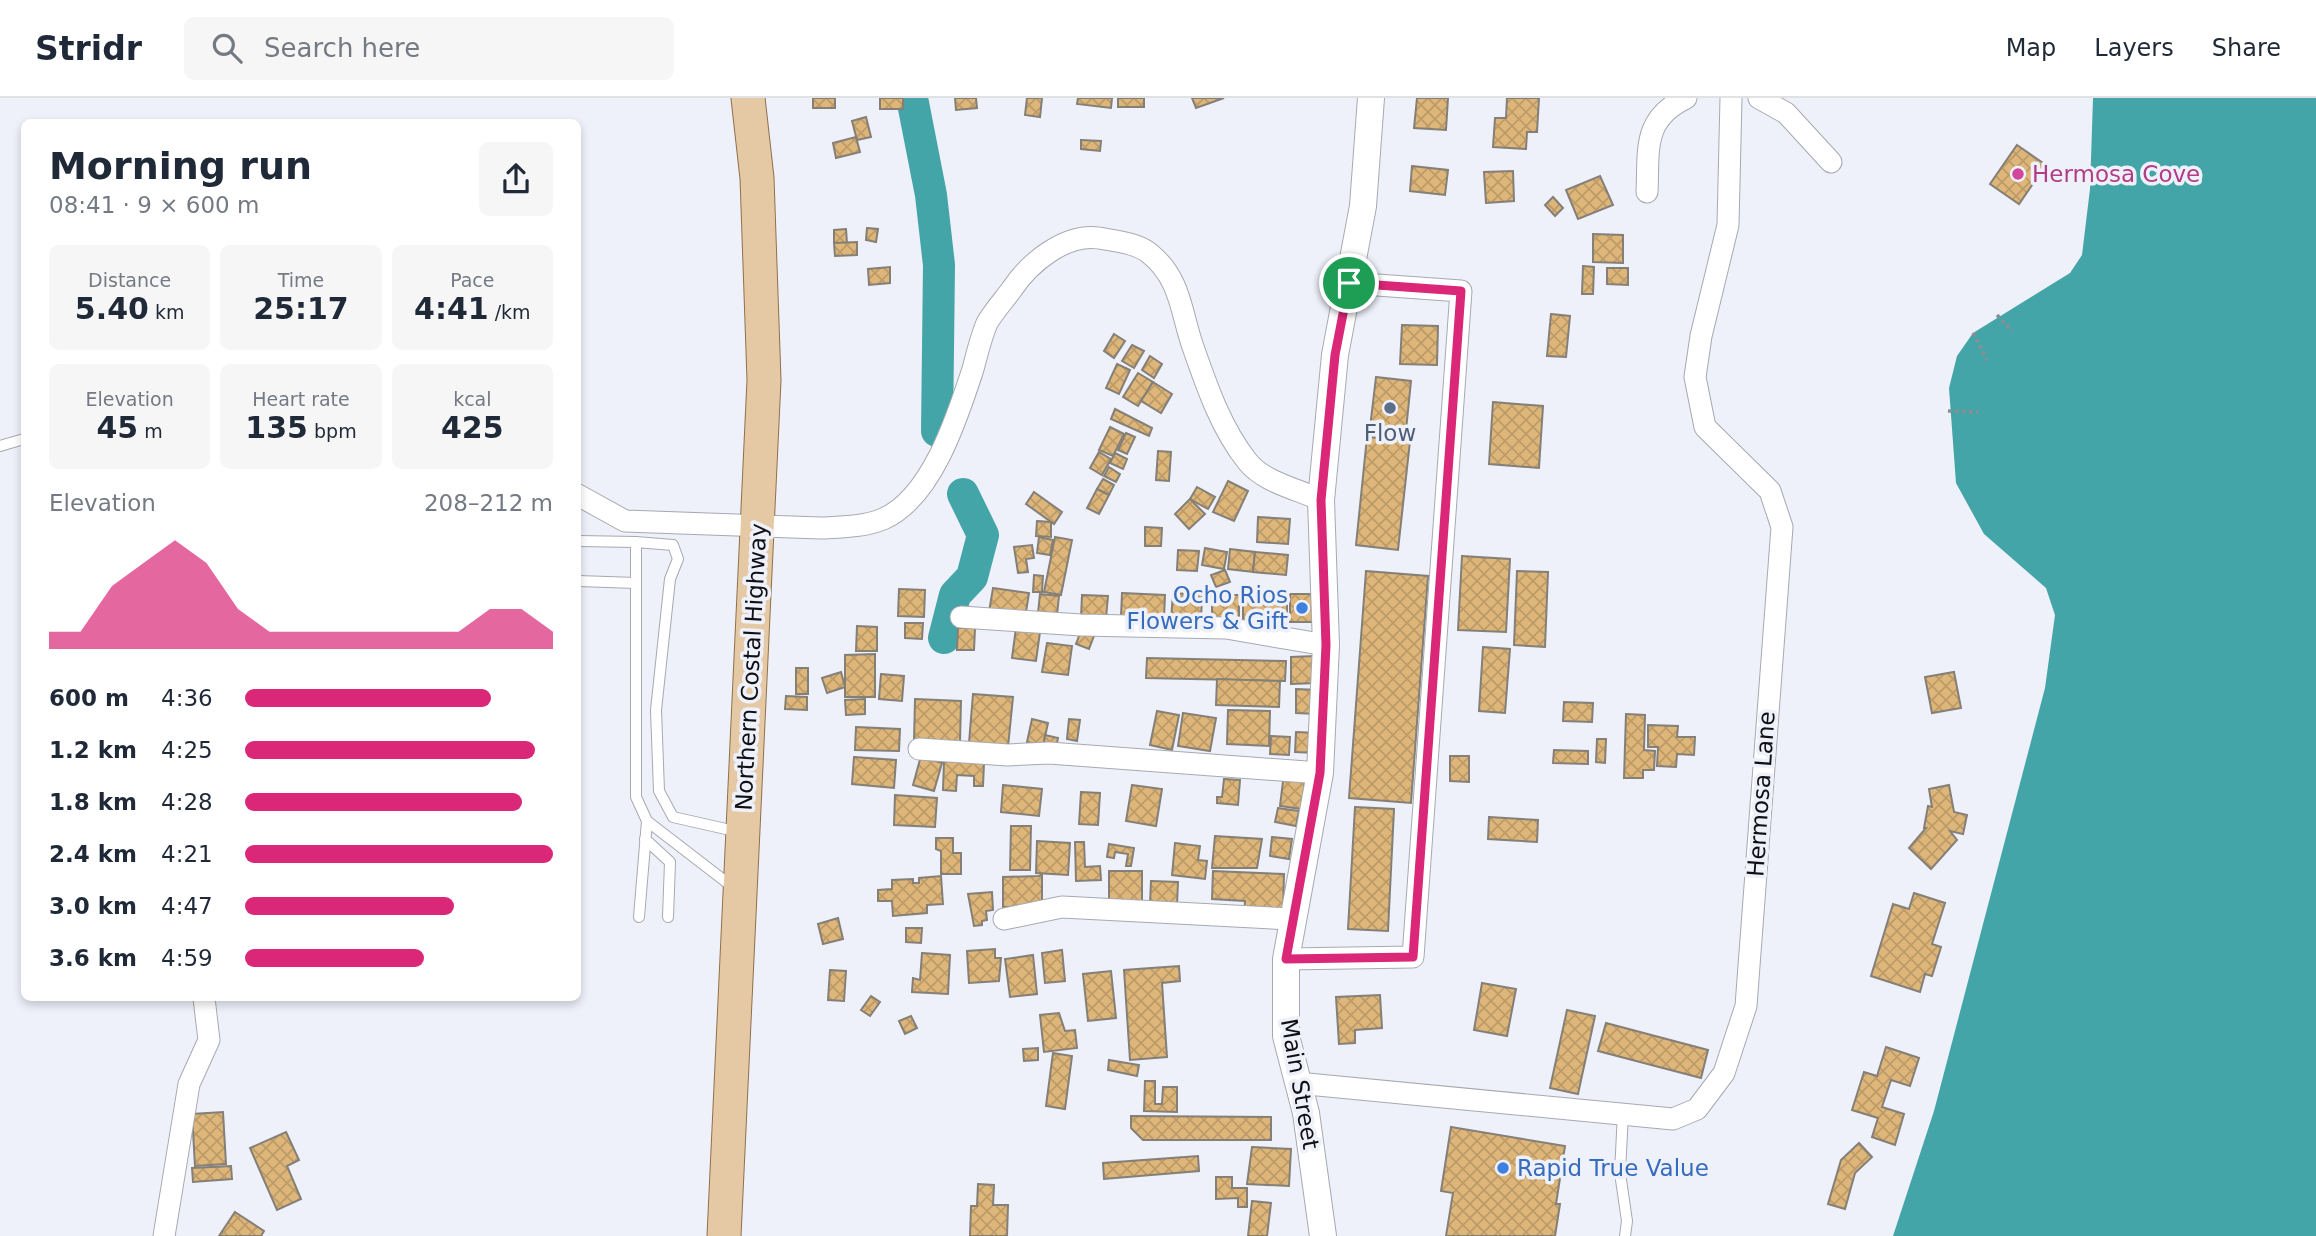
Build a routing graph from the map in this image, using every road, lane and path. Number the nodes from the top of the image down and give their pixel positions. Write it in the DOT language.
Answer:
graph roads {
  1 [pos="748,98"];
  2 [pos="1371,98"];
  3 [pos="1686,98"];
  4 [pos="1731,98"];
  5 [pos="1759,98"];
  6 [pos="1831,162"];
  7 [pos="1647,192"];
  8 [pos="1349,283"];
  9 [pos="1997,315"];
  10 [pos="2012,331"];
  11 [pos="1973,333"];
  12 [pos="1987,360"];
  13 [pos="1948,411"];
  14 [pos="1978,412"];
  15 [pos="21,440"];
  16 [pos="0,446"];
  17 [pos="581,497"];
  18 [pos="1321,500"];
  19 [pos="758,527"];
  20 [pos="581,541"];
  21 [pos="636,542"];
  22 [pos="581,581"];
  23 [pos="636,583"];
  24 [pos="961,617"];
  25 [pos="1326,645"];
  26 [pos="919,749"];
  27 [pos="1320,773"];
  28 [pos="647,821"];
  29 [pos="742,832"];
  30 [pos="645,838"];
  31 [pos="739,892"];
  32 [pos="639,917"];
  33 [pos="668,917"];
  34 [pos="1004,919"];
  35 [pos="1291,919"];
  36 [pos="1286,959"];
  37 [pos="204,1001"];
  38 [pos="1297,1083"];
  39 [pos="1623,1113"];
  40 [pos="164,1236"];
  41 [pos="724,1236"];
  42 [pos="1323,1236"];
  43 [pos="1625,1236"];
  1 -- 19 [label="main road, Northern Costal Highway"];
  2 -- 8 [label="street, Main Street"];
  3 -- 7 [label="street"];
  4 -- 39 [label="street, Hermosa Lane"];
  5 -- 6 [label="street"];
  8 -- 18 [label="street, Main Street"];
  8 -- 36 [label="street"];
  9 -- 10 [label="path"];
  11 -- 12 [label="path"];
  13 -- 14 [label="path"];
  15 -- 16 [label="lane"];
  17 -- 19 [label="street"];
  18 -- 19 [label="street"];
  18 -- 25 [label="street, Main Street"];
  19 -- 29 [label="main road, Northern Costal Highway"];
  20 -- 21 [label="lane"];
  21 -- 23 [label="lane"];
  21 -- 29 [label="lane"];
  22 -- 23 [label="lane"];
  23 -- 28 [label="lane"];
  24 -- 25 [label="street"];
  25 -- 27 [label="street, Main Street"];
  26 -- 27 [label="street"];
  27 -- 35 [label="street, Main Street"];
  28 -- 30 [label="lane"];
  28 -- 31 [label="lane"];
  29 -- 31 [label="main road, Northern Costal Highway"];
  30 -- 32 [label="lane"];
  30 -- 33 [label="lane"];
  31 -- 41 [label="main road, Northern Costal Highway"];
  34 -- 35 [label="street"];
  35 -- 36 [label="street, Main Street"];
  36 -- 38 [label="street, Main Street"];
  37 -- 40 [label="street"];
  38 -- 39 [label="street, Hermosa Lane"];
  38 -- 42 [label="street, Main Street"];
  39 -- 43 [label="lane"];
}
